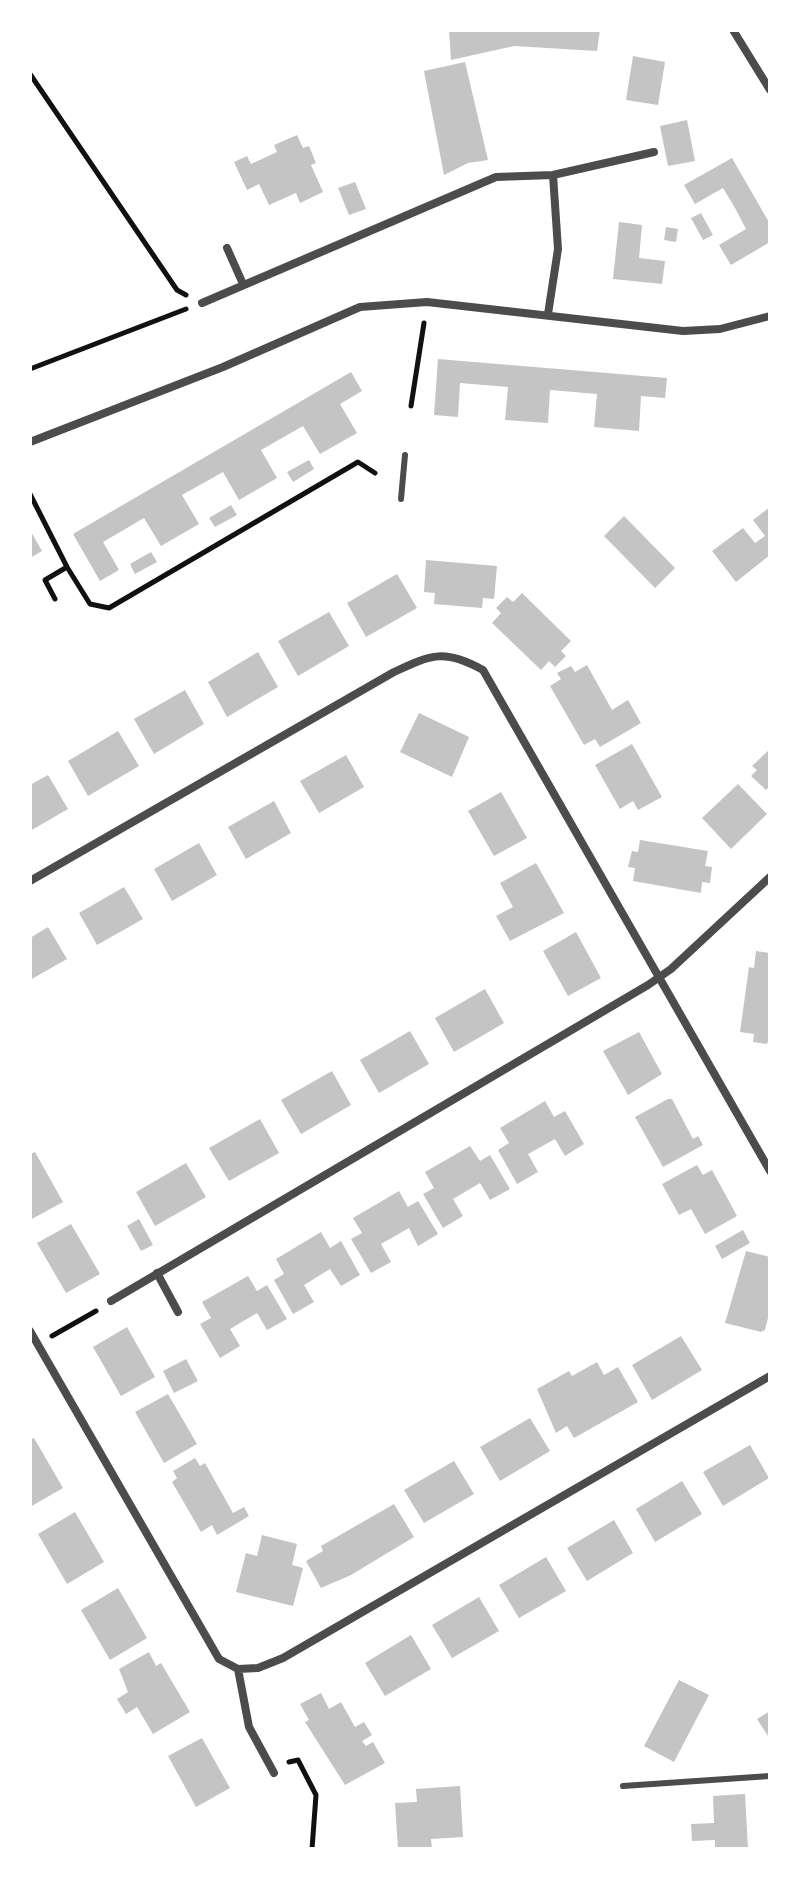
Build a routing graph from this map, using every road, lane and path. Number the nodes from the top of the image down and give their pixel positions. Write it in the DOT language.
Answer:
graph roads {
  1 [pos="733,30"];
  2 [pos="30,74"];
  3 [pos="770,90"];
  4 [pos="654,152"];
  5 [pos="553,175"];
  6 [pos="227,248"];
  7 [pos="243,284"];
  8 [pos="427,302"];
  9 [pos="202,303"];
  10 [pos="548,314"];
  11 [pos="770,316"];
  12 [pos="30,369"];
  13 [pos="411,406"];
  14 [pos="30,442"];
  15 [pos="405,455"];
  16 [pos="375,473"];
  17 [pos="30,494"];
  18 [pos="401,499"];
  19 [pos="67,567"];
  20 [pos="55,599"];
  21 [pos="770,877"];
  22 [pos="30,881"];
  23 [pos="658,977"];
  24 [pos="770,1171"];
  25 [pos="157,1273"];
  26 [pos="111,1301"];
  27 [pos="178,1312"];
  28 [pos="30,1331"];
  29 [pos="37,1343"];
  30 [pos="770,1376"];
  31 [pos="238,1669"];
  32 [pos="271,1770"];
  33 [pos="770,1776"];
  34 [pos="623,1786"];
  35 [pos="312,1849"];
  1 -- 3 [label="street"];
  2 -- 9 [label="path"];
  4 -- 5 [label="street"];
  5 -- 7 [label="street"];
  5 -- 10 [label="street"];
  6 -- 7 [label="street"];
  7 -- 9 [label="street"];
  8 -- 10 [label="street"];
  8 -- 13 [label="path"];
  8 -- 14 [label="street"];
  9 -- 12 [label="path"];
  10 -- 11 [label="street"];
  15 -- 18 [label="lane"];
  16 -- 19 [label="path"];
  17 -- 19 [label="path"];
  19 -- 20 [label="path"];
  21 -- 23 [label="street"];
  22 -- 23 [label="street"];
  23 -- 24 [label="street"];
  23 -- 25 [label="street"];
  25 -- 26 [label="street"];
  25 -- 27 [label="street"];
  26 -- 29 [label="path"];
  28 -- 29 [label="street"];
  29 -- 31 [label="street"];
  30 -- 31 [label="street"];
  31 -- 32 [label="street"];
  32 -- 35 [label="path"];
  33 -- 34 [label="lane"];
}
